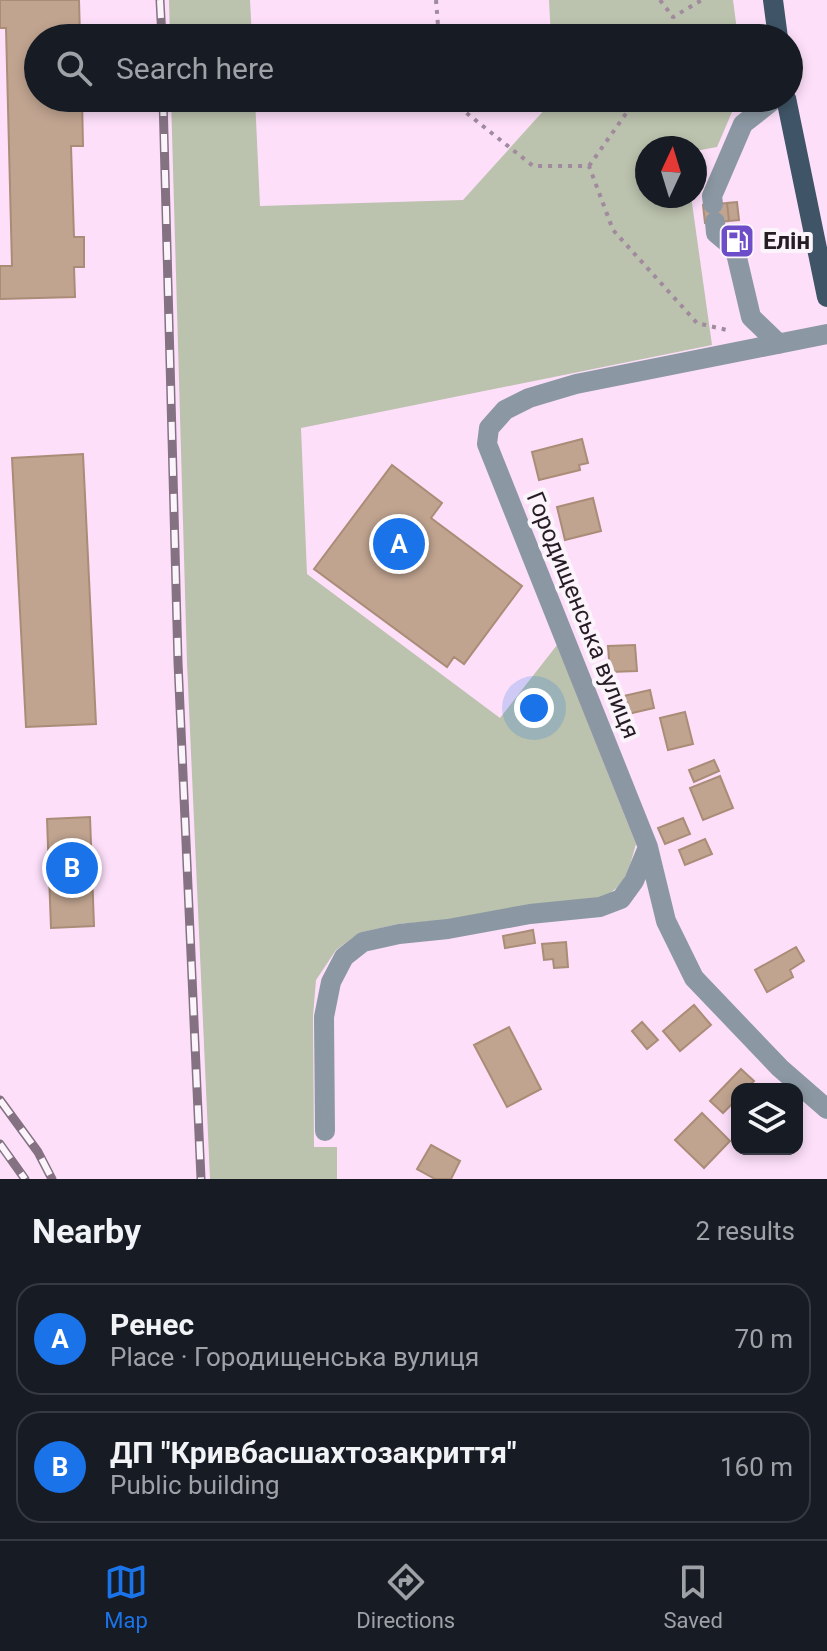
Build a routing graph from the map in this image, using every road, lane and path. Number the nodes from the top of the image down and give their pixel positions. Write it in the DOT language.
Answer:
graph roads {
  1 [pos="436,0"];
  2 [pos="660,0"];
  3 [pos="702,0"];
  4 [pos="773,0"];
  5 [pos="673,17"];
  6 [pos="438,24"];
  7 [pos="671,24"];
  8 [pos="776,24"];
  9 [pos="465,112"];
  10 [pos="627,112"];
  11 [pos="758,112"];
  12 [pos="789,112"];
  13 [pos="589,166"];
  14 [pos="827,297"];
  15 [pos="738,333"];
  16 [pos="827,334"];
  17 [pos="779,344"];
  18 [pos="648,847"];
  19 [pos="827,1109"];
  20 [pos="325,1131"];
  1 -- 6 [label="path"];
  2 -- 5 [label="path"];
  3 -- 5 [label="path"];
  4 -- 8 [label="main road"];
  5 -- 7 [label="path"];
  9 -- 13 [label="path"];
  10 -- 13 [label="path"];
  11 -- 17 [label="street"];
  12 -- 14 [label="main road"];
  13 -- 15 [label="path"];
  16 -- 17 [label="street, Городищенська вулиця"];
  17 -- 18 [label="street, Городищенська вулиця"];
  18 -- 19 [label="street, Городищенська вулиця"];
  18 -- 20 [label="street"];
}
